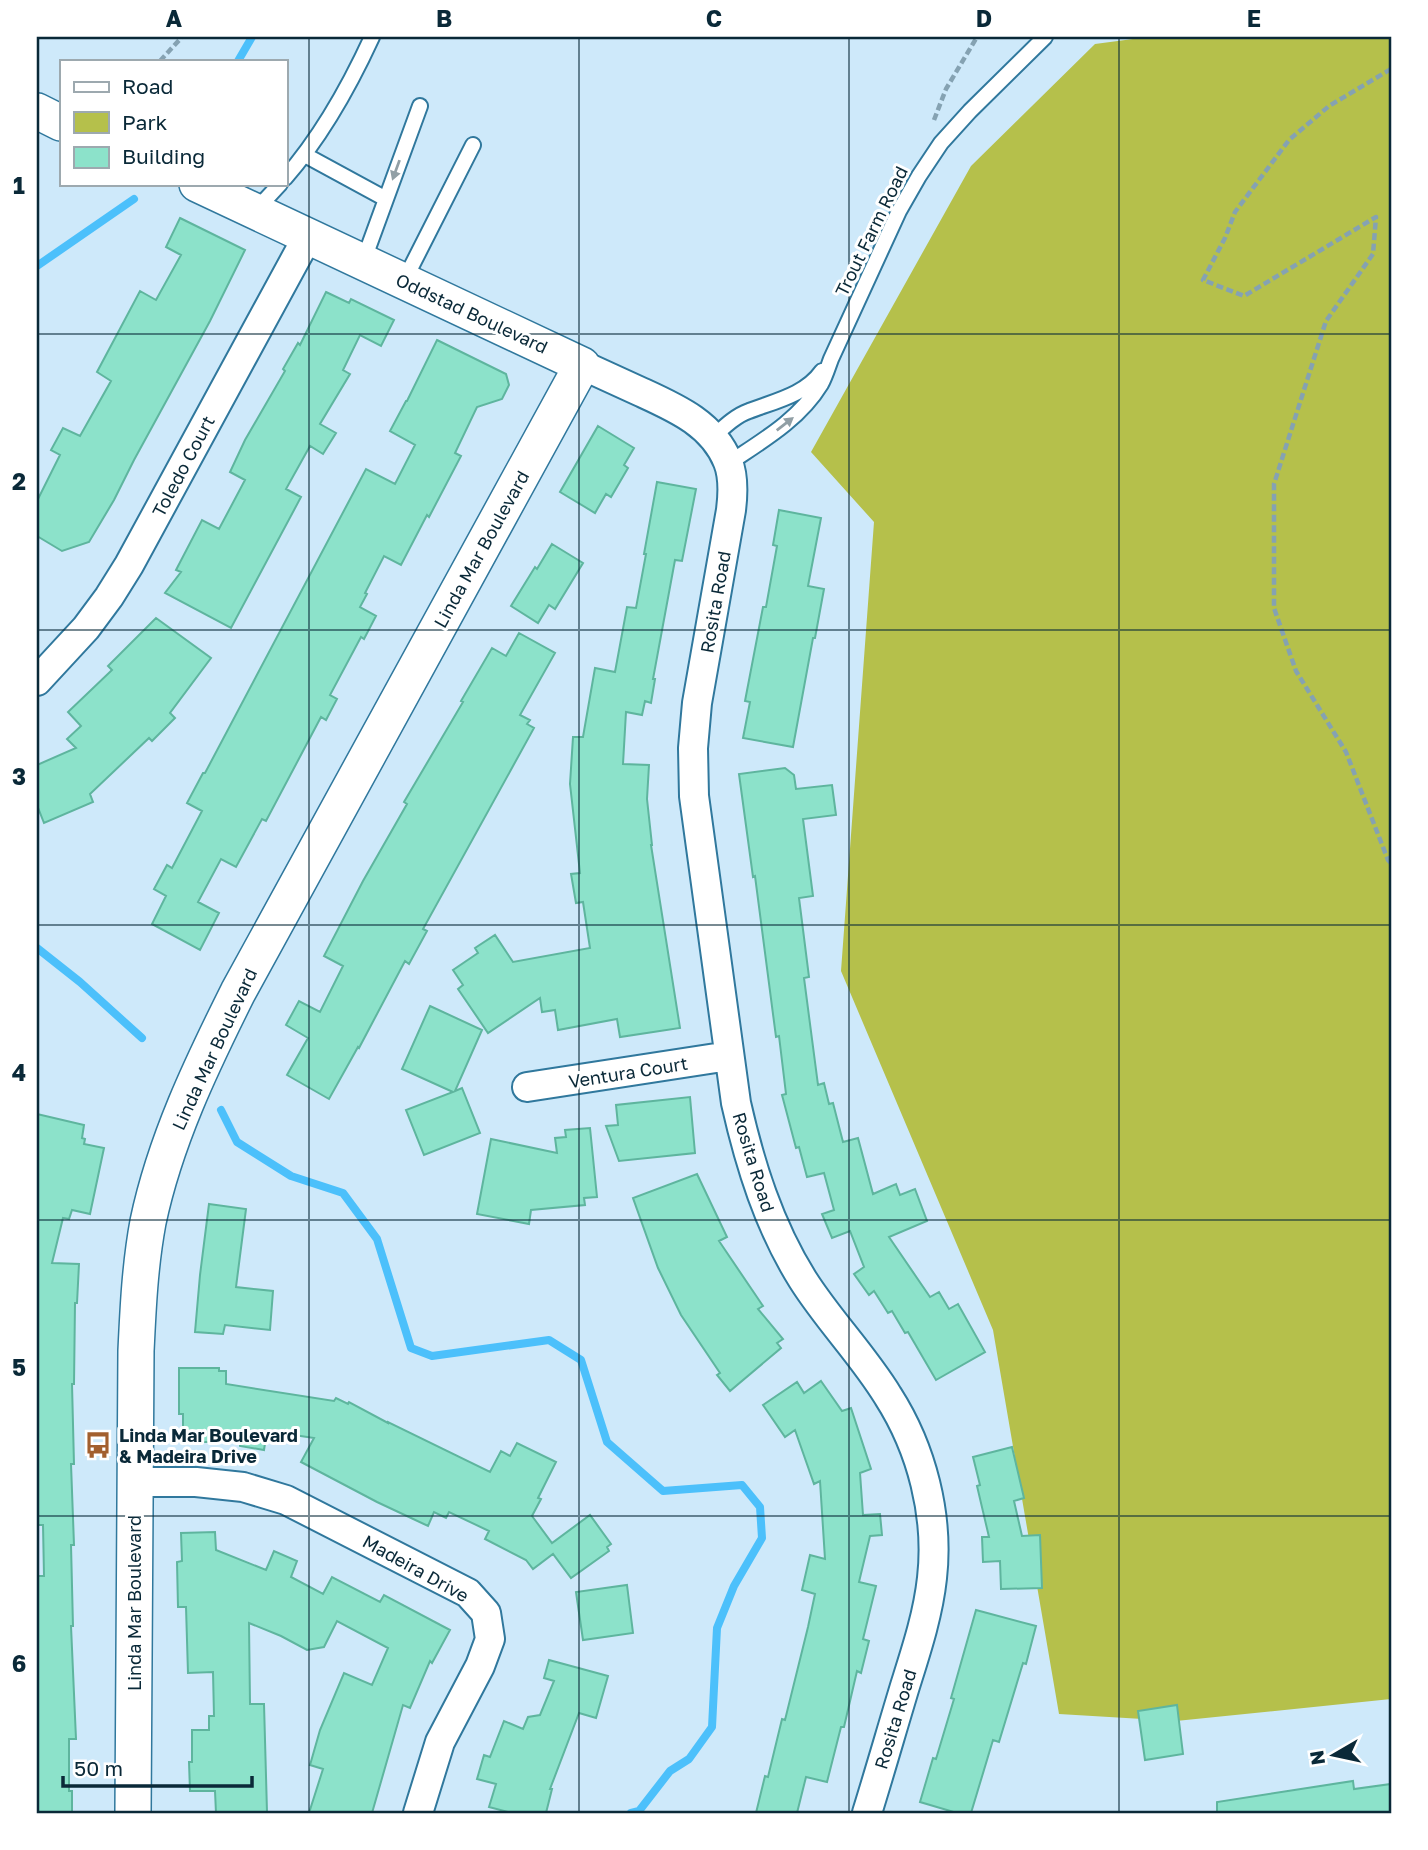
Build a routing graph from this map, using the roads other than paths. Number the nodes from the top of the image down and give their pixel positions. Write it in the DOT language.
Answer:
graph roads {
  1 [pos="372,37"];
  2 [pos="1045,37"];
  3 [pos="419,106"];
  4 [pos="37,111"];
  5 [pos="60,122"];
  6 [pos="473,145"];
  7 [pos="305,155"];
  8 [pos="287,176"];
  9 [pos="201,186"];
  10 [pos="278,186"];
  11 [pos="386,199"];
  12 [pos="255,211"];
  13 [pos="308,236"];
  14 [pos="363,262"];
  15 [pos="404,281"];
  16 [pos="831,359"];
  17 [pos="582,365"];
  18 [pos="713,437"];
  19 [pos="729,463"];
  20 [pos="37,681"];
  21 [pos="729,1056"];
  22 [pos="527,1087"];
  23 [pos="135,1482"];
  24 [pos="133,1813"];
  25 [pos="418,1813"];
  26 [pos="867,1813"];
  1 -- 7 [label="lane"];
  2 -- 16 [label="lane, Trout Farm Road"];
  3 -- 11 [label="lane, one-way"];
  4 -- 5 [label="street"];
  6 -- 15 [label="lane"];
  7 -- 8 [label="lane"];
  7 -- 11 [label="lane"];
  9 -- 12 [label="street, Oddstad Boulevard"];
  10 -- 12 [label="lane"];
  11 -- 14 [label="lane"];
  12 -- 13 [label="street, Oddstad Boulevard"];
  13 -- 14 [label="street, Oddstad Boulevard"];
  13 -- 20 [label="street, Toledo Court"];
  14 -- 15 [label="street, Oddstad Boulevard"];
  15 -- 17 [label="street, Oddstad Boulevard"];
  16 -- 18 [label="lane, Trout Farm Road"];
  19 -- 16 [label="lane, Trout Farm Road, one-way"];
  17 -- 18 [label="street, Oddstad Boulevard"];
  17 -- 23 [label="street, Linda Mar Boulevard"];
  18 -- 19 [label="street, Oddstad Boulevard"];
  19 -- 21 [label="street, Rosita Road"];
  21 -- 22 [label="street, Ventura Court"];
  21 -- 26 [label="street, Rosita Road"];
  23 -- 24 [label="street, Linda Mar Boulevard"];
  23 -- 25 [label="street, Madeira Drive"];
}
